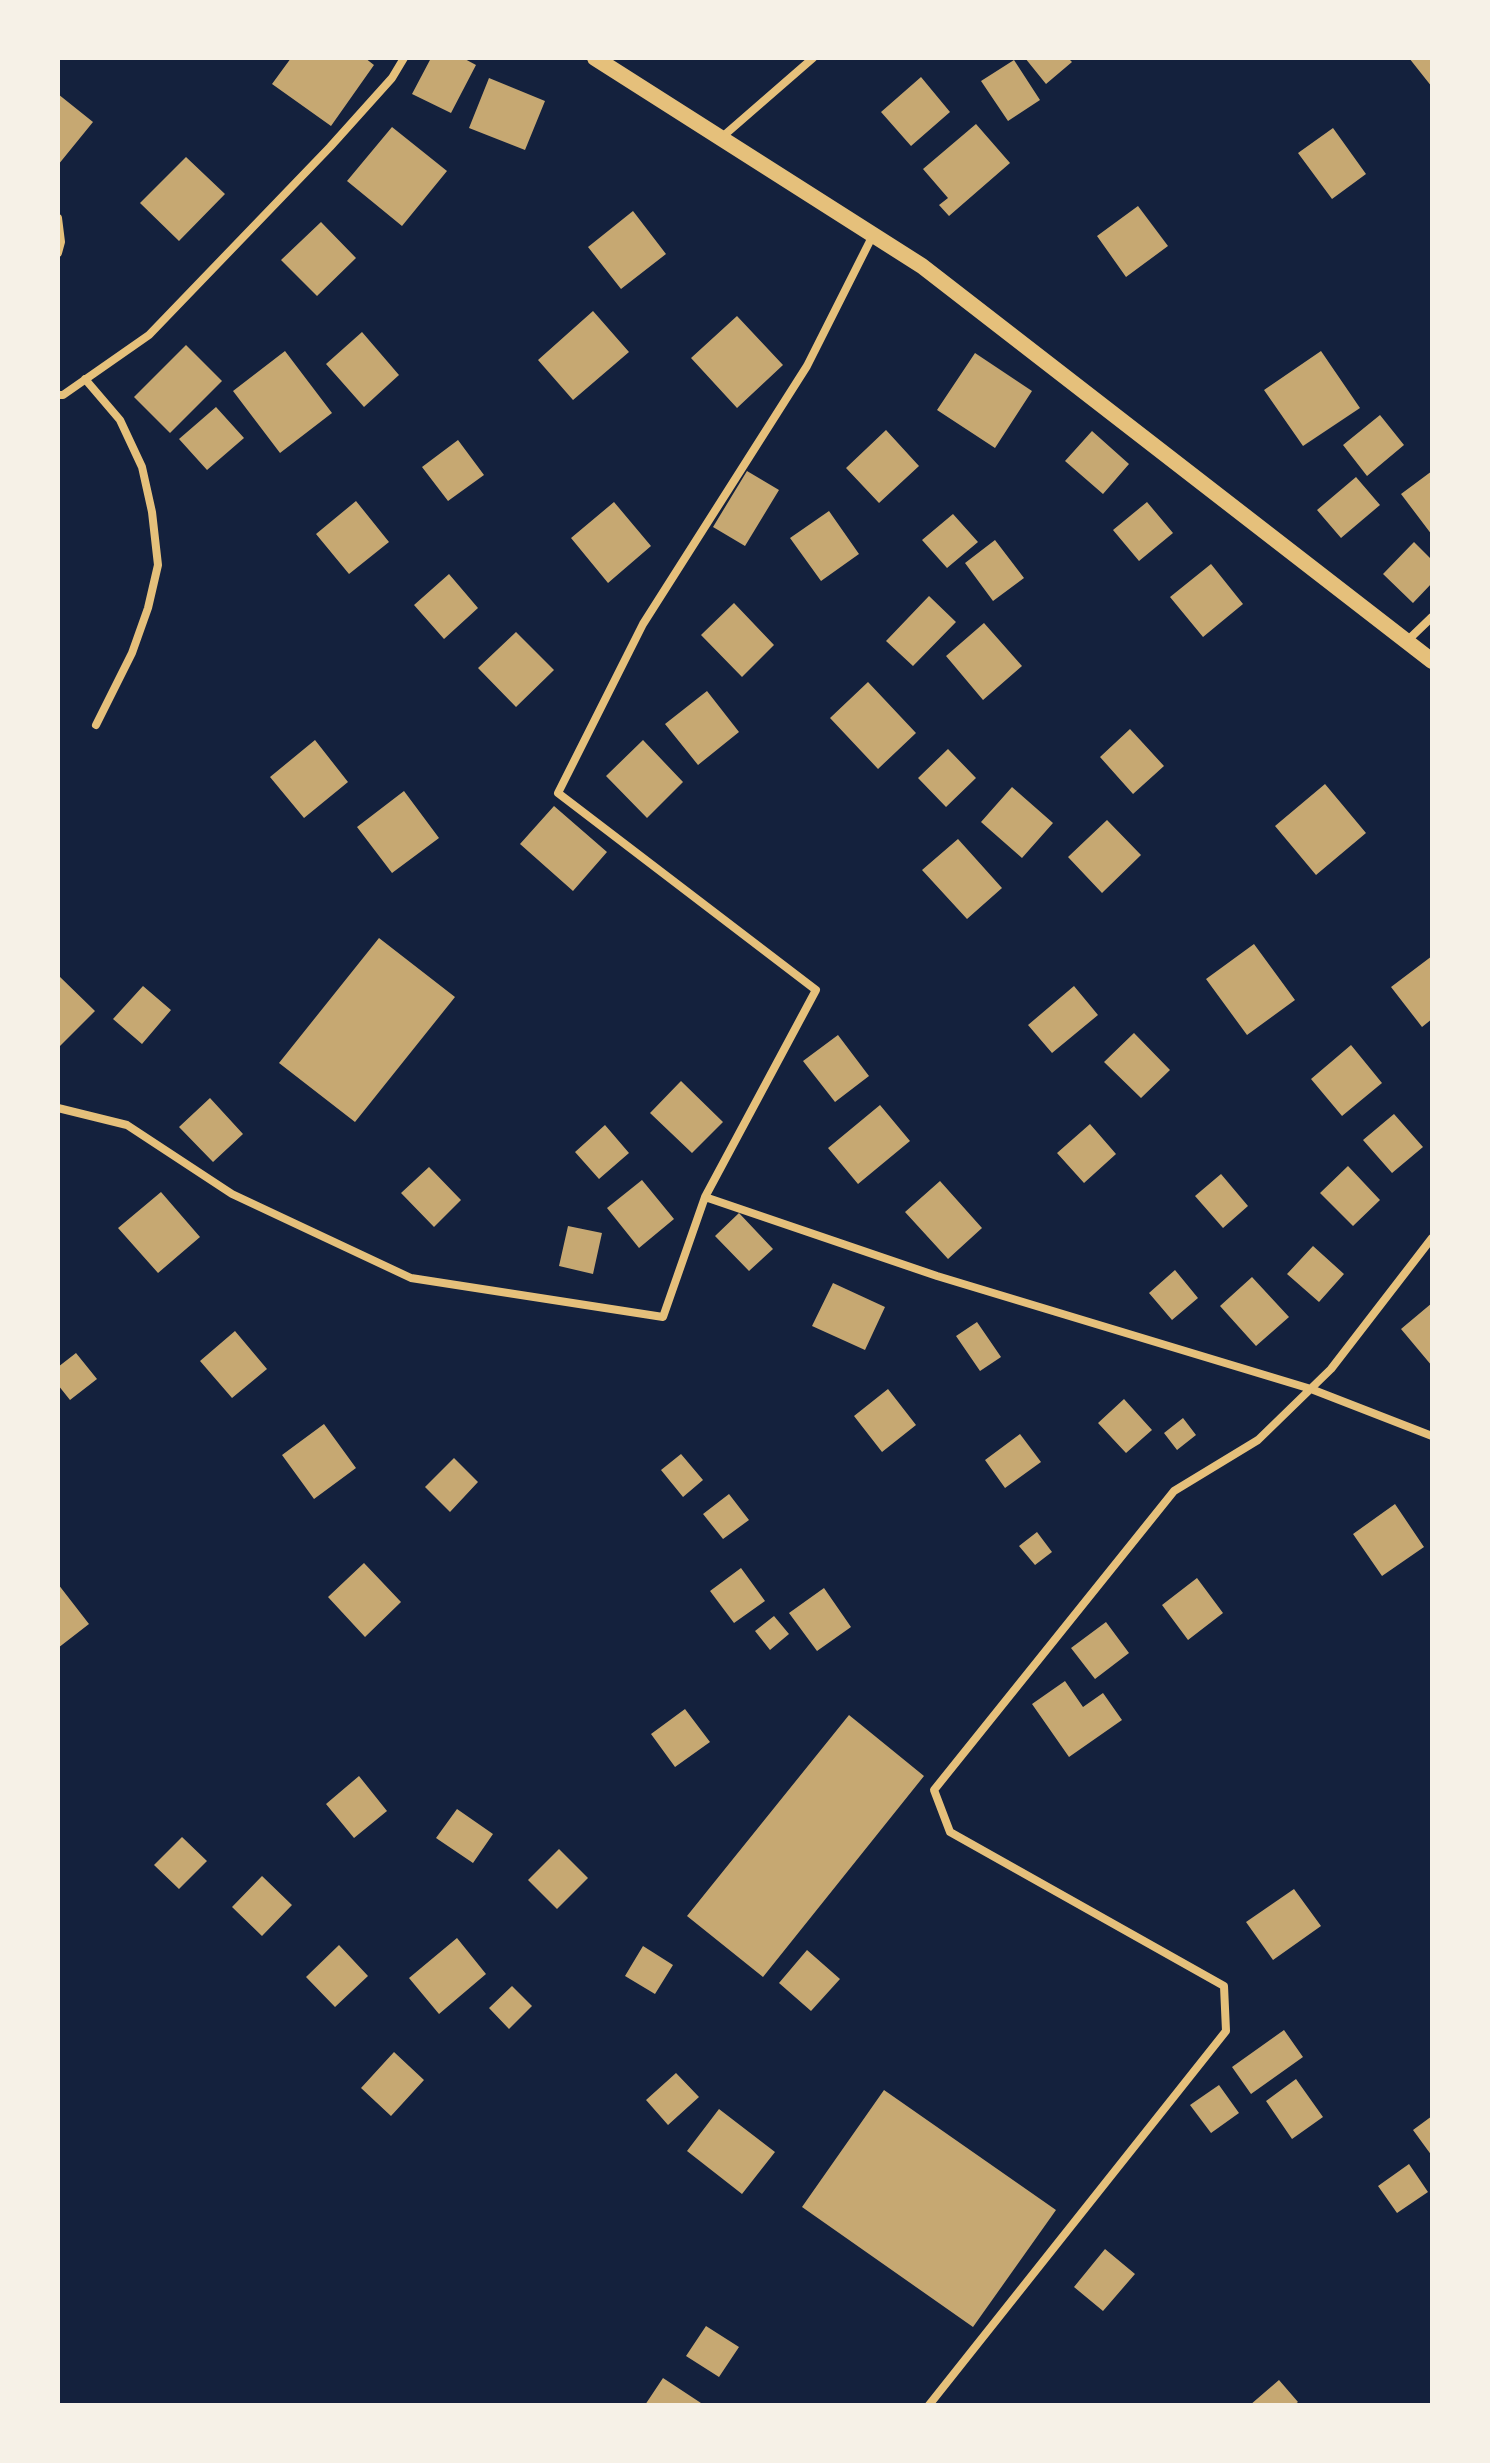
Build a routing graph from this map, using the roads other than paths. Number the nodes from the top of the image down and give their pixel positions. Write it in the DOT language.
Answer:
graph roads {
  1 [pos="404,58"];
  2 [pos="595,58"];
  3 [pos="813,58"];
  4 [pos="721,138"];
  5 [pos="58,218"];
  6 [pos="873,235"];
  7 [pos="58,253"];
  8 [pos="85,379"];
  9 [pos="58,395"];
  10 [pos="1432,617"];
  11 [pos="1406,642"];
  12 [pos="1432,661"];
  13 [pos="96,725"];
  14 [pos="58,1108"];
  15 [pos="705,1197"];
  16 [pos="1432,1238"];
  17 [pos="1311,1389"];
  18 [pos="1432,1436"];
  19 [pos="929,2405"];
  1 -- 8 [label="street"];
  2 -- 4 [label="main road"];
  3 -- 4 [label="street"];
  4 -- 6 [label="main road"];
  5 -- 7 [label="street"];
  6 -- 11 [label="main road"];
  6 -- 15 [label="street"];
  8 -- 9 [label="street"];
  8 -- 13 [label="street"];
  10 -- 11 [label="street"];
  11 -- 12 [label="main road"];
  14 -- 15 [label="street"];
  15 -- 17 [label="street"];
  16 -- 17 [label="street"];
  17 -- 18 [label="street"];
  17 -- 19 [label="street"];
}
